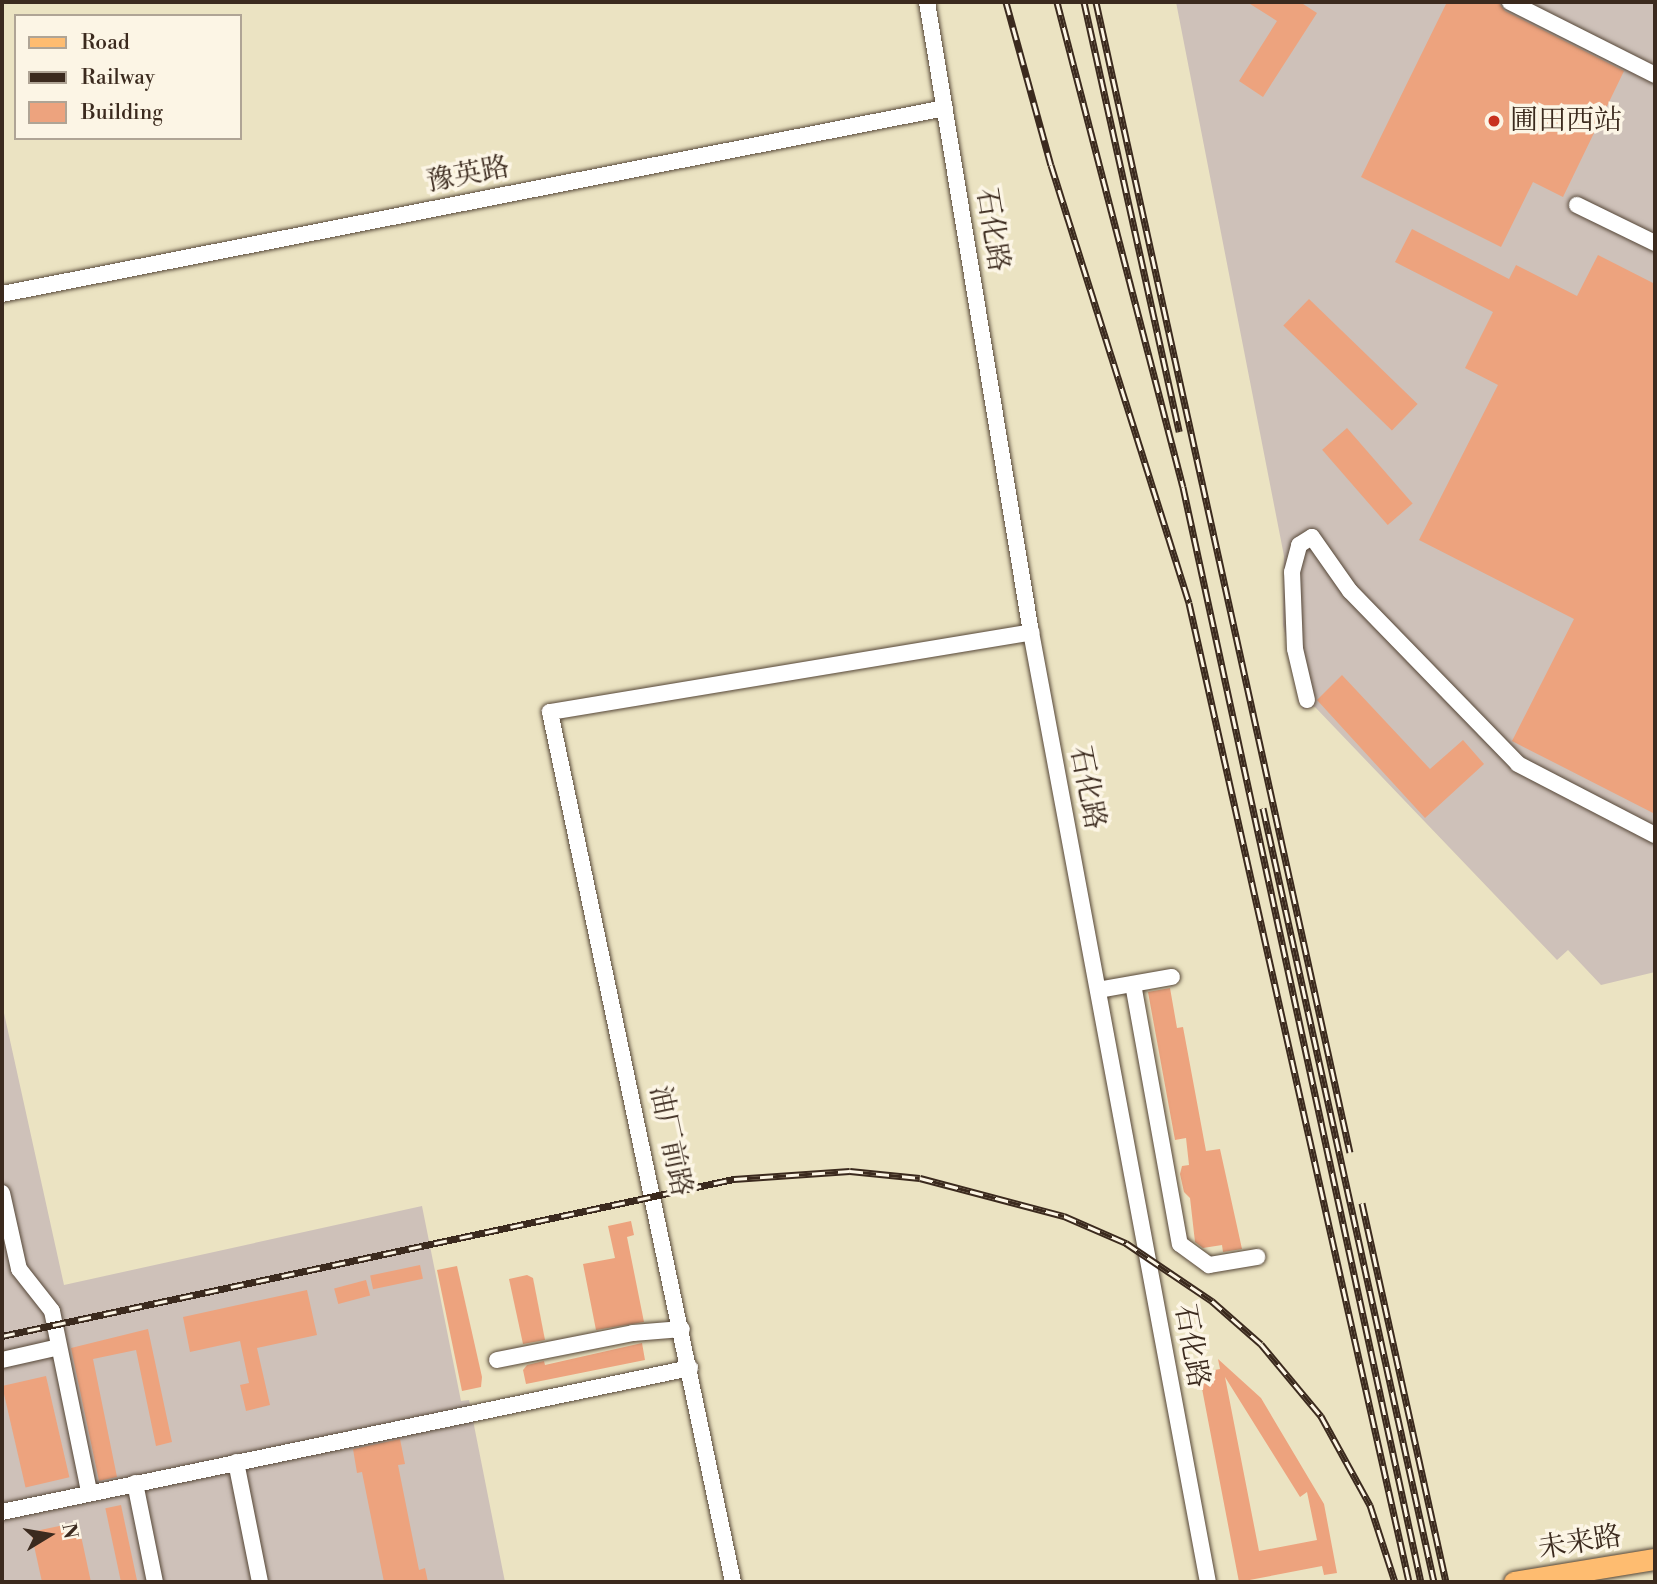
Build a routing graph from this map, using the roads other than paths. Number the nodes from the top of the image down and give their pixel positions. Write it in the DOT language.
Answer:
graph roads {
  1 [pos="927,2"];
  2 [pos="1510,2"];
  3 [pos="1655,75"];
  4 [pos="945,108"];
  5 [pos="1577,205"];
  6 [pos="1655,243"];
  7 [pos="2,294"];
  8 [pos="1031,632"];
  9 [pos="1307,700"];
  10 [pos="1655,835"];
  11 [pos="1172,976"];
  12 [pos="1133,984"];
  13 [pos="1098,990"];
  14 [pos="2,1193"];
  15 [pos="1257,1257"];
  16 [pos="682,1329"];
  17 [pos="60,1347"];
  18 [pos="2,1360"];
  19 [pos="497,1360"];
  20 [pos="690,1368"];
  21 [pos="236,1462"];
  22 [pos="135,1483"];
  23 [pos="89,1492"];
  24 [pos="2,1512"];
  25 [pos="1655,1559"];
  26 [pos="155,1582"];
  27 [pos="260,1582"];
  28 [pos="733,1582"];
  29 [pos="1208,1582"];
  30 [pos="1514,1582"];
  1 -- 4 [label="street, 石化路"];
  2 -- 3 [label="street"];
  4 -- 7 [label="street, 豫英路"];
  4 -- 8 [label="street, 石化路"];
  5 -- 6 [label="street"];
  8 -- 13 [label="street, 石化路"];
  8 -- 16 [label="street, 油厂前路"];
  9 -- 10 [label="street"];
  11 -- 12 [label="street"];
  12 -- 13 [label="street"];
  12 -- 15 [label="street"];
  13 -- 29 [label="street, 石化路"];
  14 -- 17 [label="street"];
  16 -- 19 [label="street"];
  16 -- 20 [label="street, 油厂前路"];
  17 -- 18 [label="street"];
  17 -- 23 [label="street"];
  20 -- 21 [label="street"];
  20 -- 28 [label="street, 油厂前路"];
  21 -- 22 [label="street"];
  21 -- 27 [label="street"];
  22 -- 23 [label="street"];
  22 -- 26 [label="street"];
  23 -- 24 [label="street"];
  25 -- 30 [label="main road, 未来路"];
}
